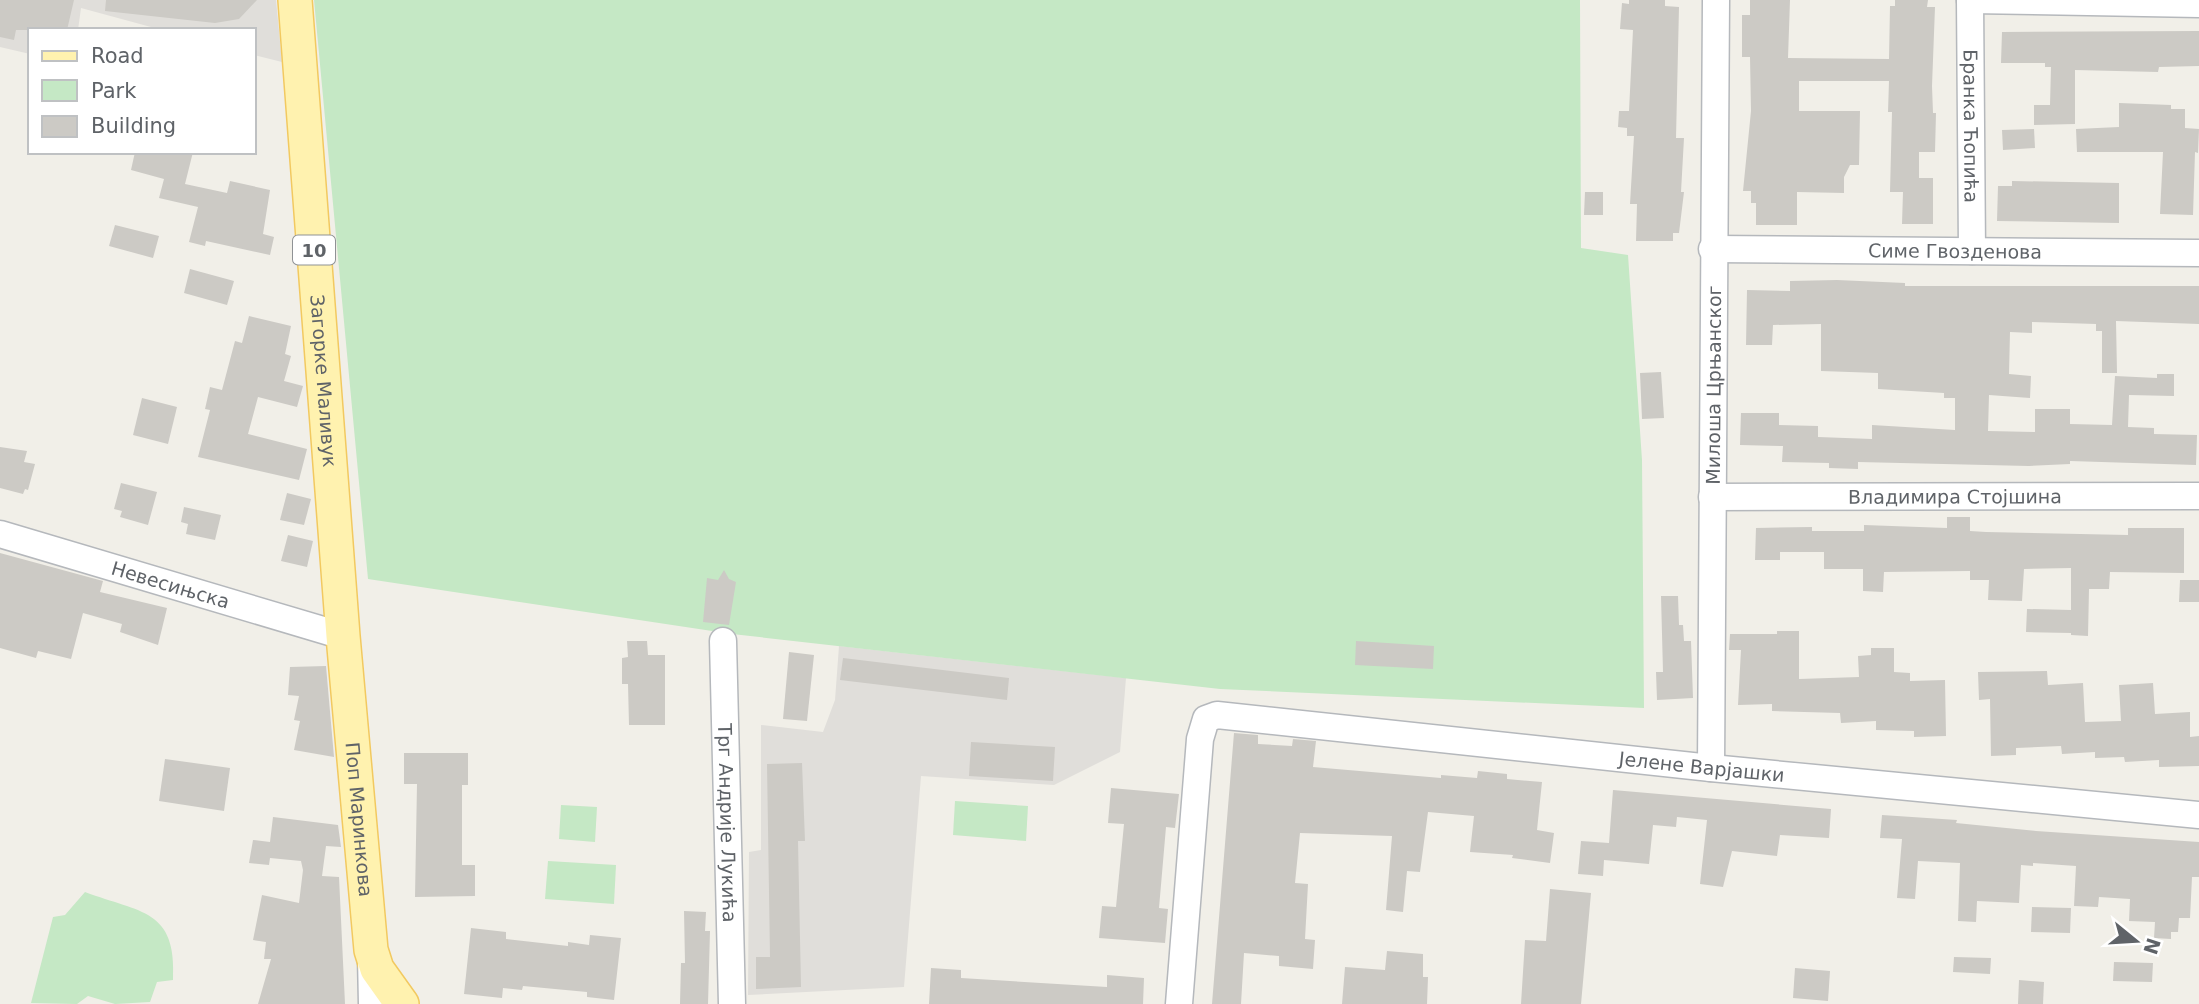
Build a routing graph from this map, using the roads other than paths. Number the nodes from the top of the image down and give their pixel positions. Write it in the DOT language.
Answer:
graph roads {
  1 [pos="295,0"];
  2 [pos="1716,0"];
  3 [pos="1970,0"];
  4 [pos="2199,4"];
  5 [pos="1712,249"];
  6 [pos="1972,251"];
  7 [pos="2199,253"];
  8 [pos="2199,496"];
  9 [pos="1712,497"];
  10 [pos="0,534"];
  11 [pos="343,636"];
  12 [pos="723,641"];
  13 [pos="1711,768"];
  14 [pos="2199,815"];
  15 [pos="371,950"];
  16 [pos="372,1004"];
  17 [pos="402,1004"];
  18 [pos="732,1004"];
  19 [pos="1179,1004"];
  1 -- 11 [label="main road, Загорке Маливук / 10"];
  2 -- 5 [label="street, Милоша Црњанског"];
  3 -- 4 [label="street"];
  3 -- 6 [label="street, Бранка Ћопића"];
  5 -- 6 [label="street, Симе Гвозденова"];
  5 -- 9 [label="street, Милоша Црњанског"];
  6 -- 7 [label="street, Симе Гвозденова"];
  8 -- 9 [label="street, Владимира Стојшина"];
  9 -- 13 [label="street, Милоша Црњанског"];
  10 -- 11 [label="street, Невесињска"];
  11 -- 15 [label="main road, Поп Маринкова / 10"];
  12 -- 18 [label="street, Трг Андрије Лукића"];
  13 -- 14 [label="street, Јелене Варјашки"];
  13 -- 19 [label="street, Јелене Варјашки"];
  15 -- 16 [label="street, Поп Маринкова"];
  15 -- 17 [label="main road, 10"];
}
